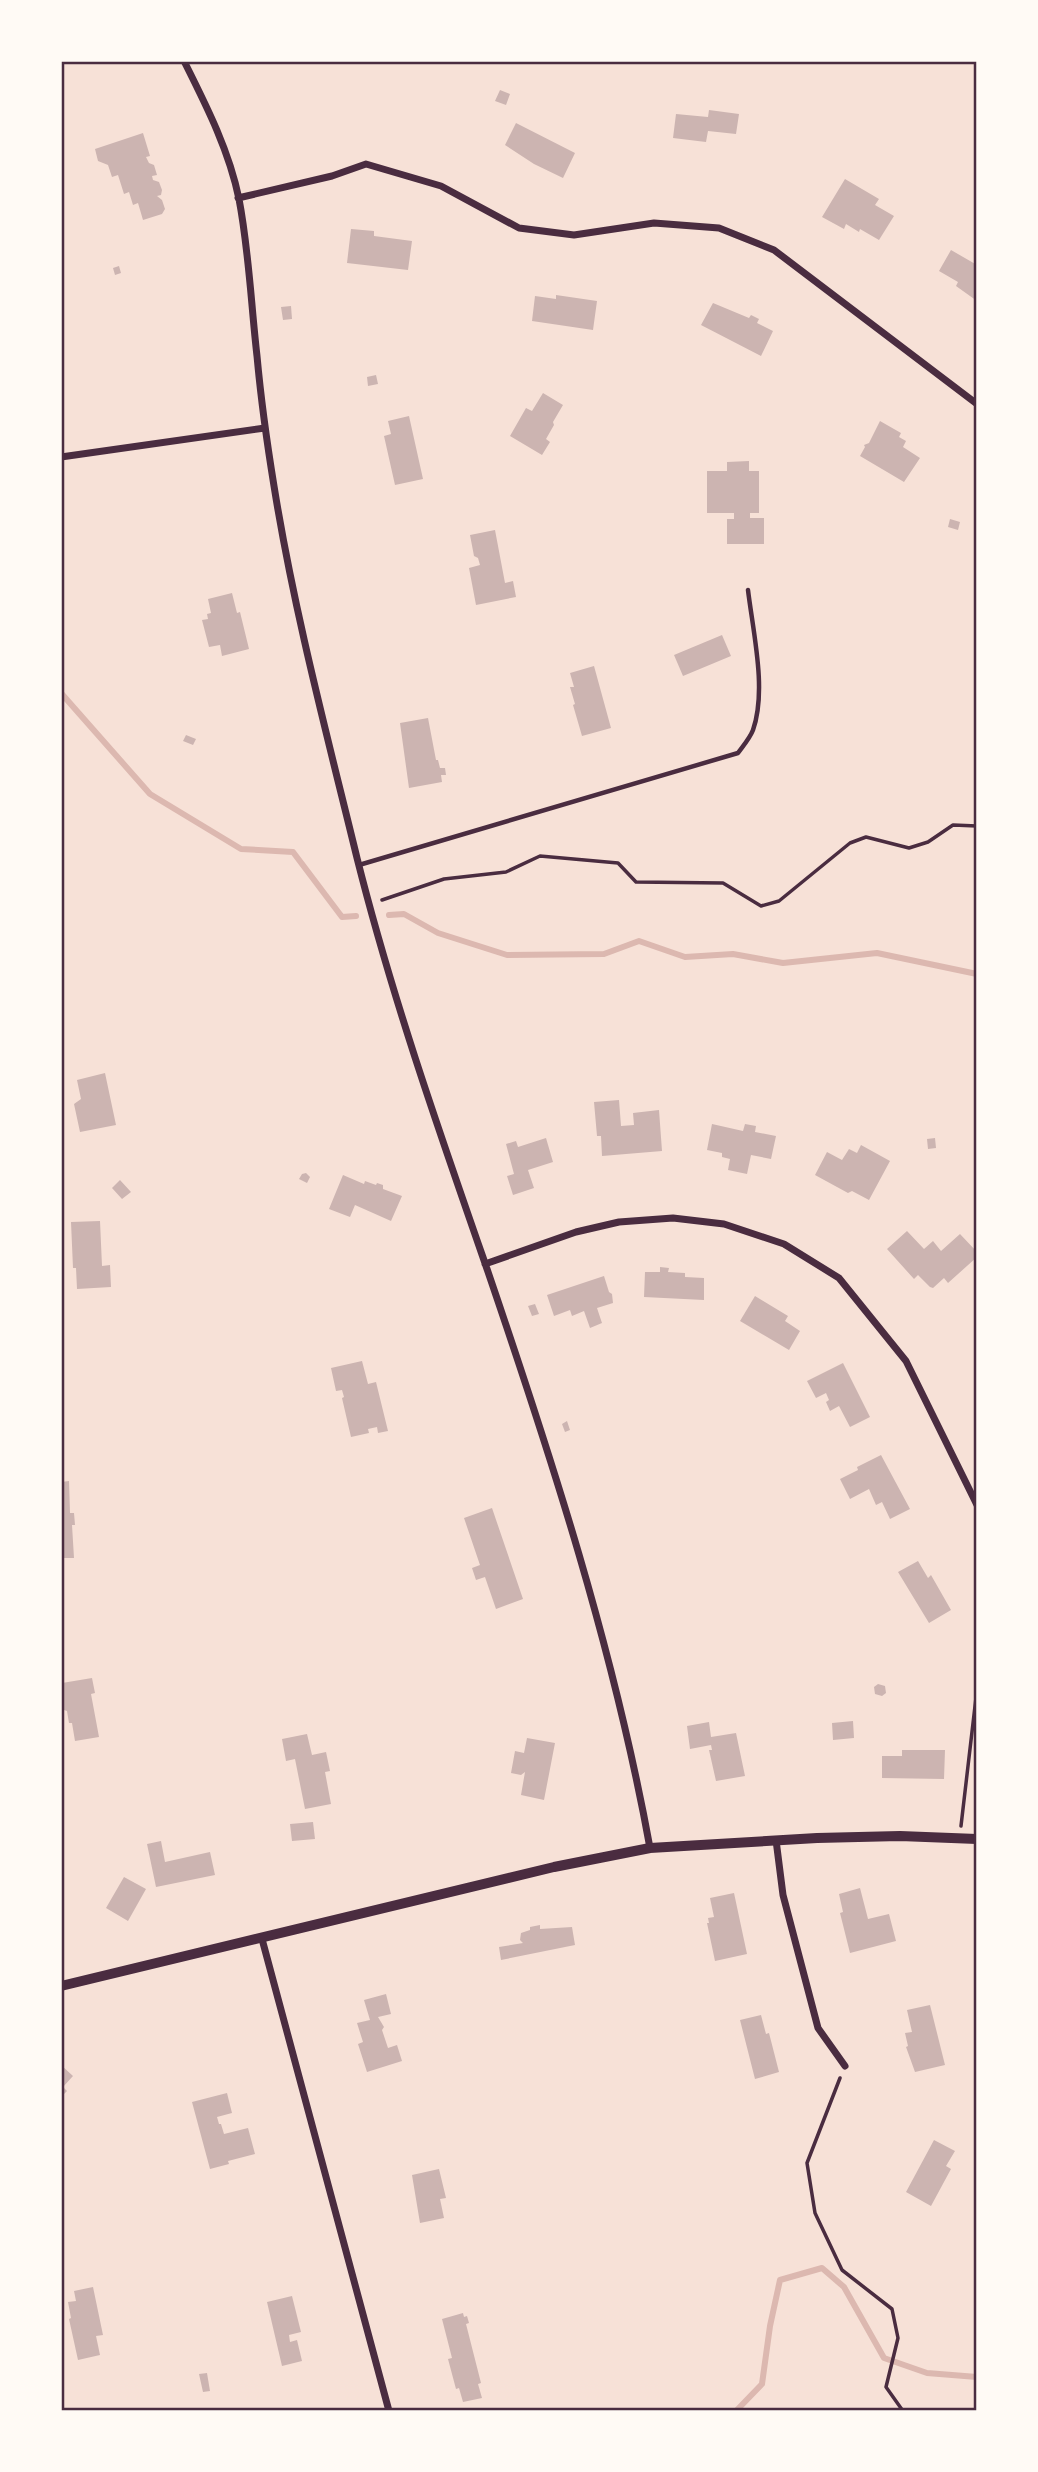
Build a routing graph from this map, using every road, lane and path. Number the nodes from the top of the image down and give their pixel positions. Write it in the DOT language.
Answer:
graph roads {
  1 [pos="184,61"];
  2 [pos="239,198"];
  3 [pos="977,404"];
  4 [pos="265,428"];
  5 [pos="61,457"];
  6 [pos="748,590"];
  7 [pos="977,826"];
  8 [pos="359,865"];
  9 [pos="370,904"];
  10 [pos="485,1264"];
  11 [pos="977,1505"];
  12 [pos="977,1689"];
  13 [pos="960,1838"];
  14 [pos="977,1839"];
  15 [pos="776,1840"];
  16 [pos="650,1848"];
  17 [pos="262,1939"];
  18 [pos="61,1986"];
  19 [pos="845,2066"];
  20 [pos="389,2411"];
  21 [pos="903,2411"];
  1 -- 2 [label="street"];
  2 -- 3 [label="street"];
  2 -- 4 [label="street"];
  4 -- 5 [label="street"];
  4 -- 8 [label="street"];
  6 -- 8 [label="lane"];
  7 -- 9 [label="path"];
  8 -- 9 [label="street"];
  9 -- 10 [label="street"];
  10 -- 11 [label="street"];
  10 -- 16 [label="street"];
  12 -- 13 [label="path"];
  13 -- 14 [label="street"];
  13 -- 15 [label="street"];
  15 -- 16 [label="street"];
  15 -- 19 [label="street"];
  16 -- 17 [label="street"];
  17 -- 18 [label="street"];
  17 -- 20 [label="street"];
  19 -- 21 [label="path"];
}
